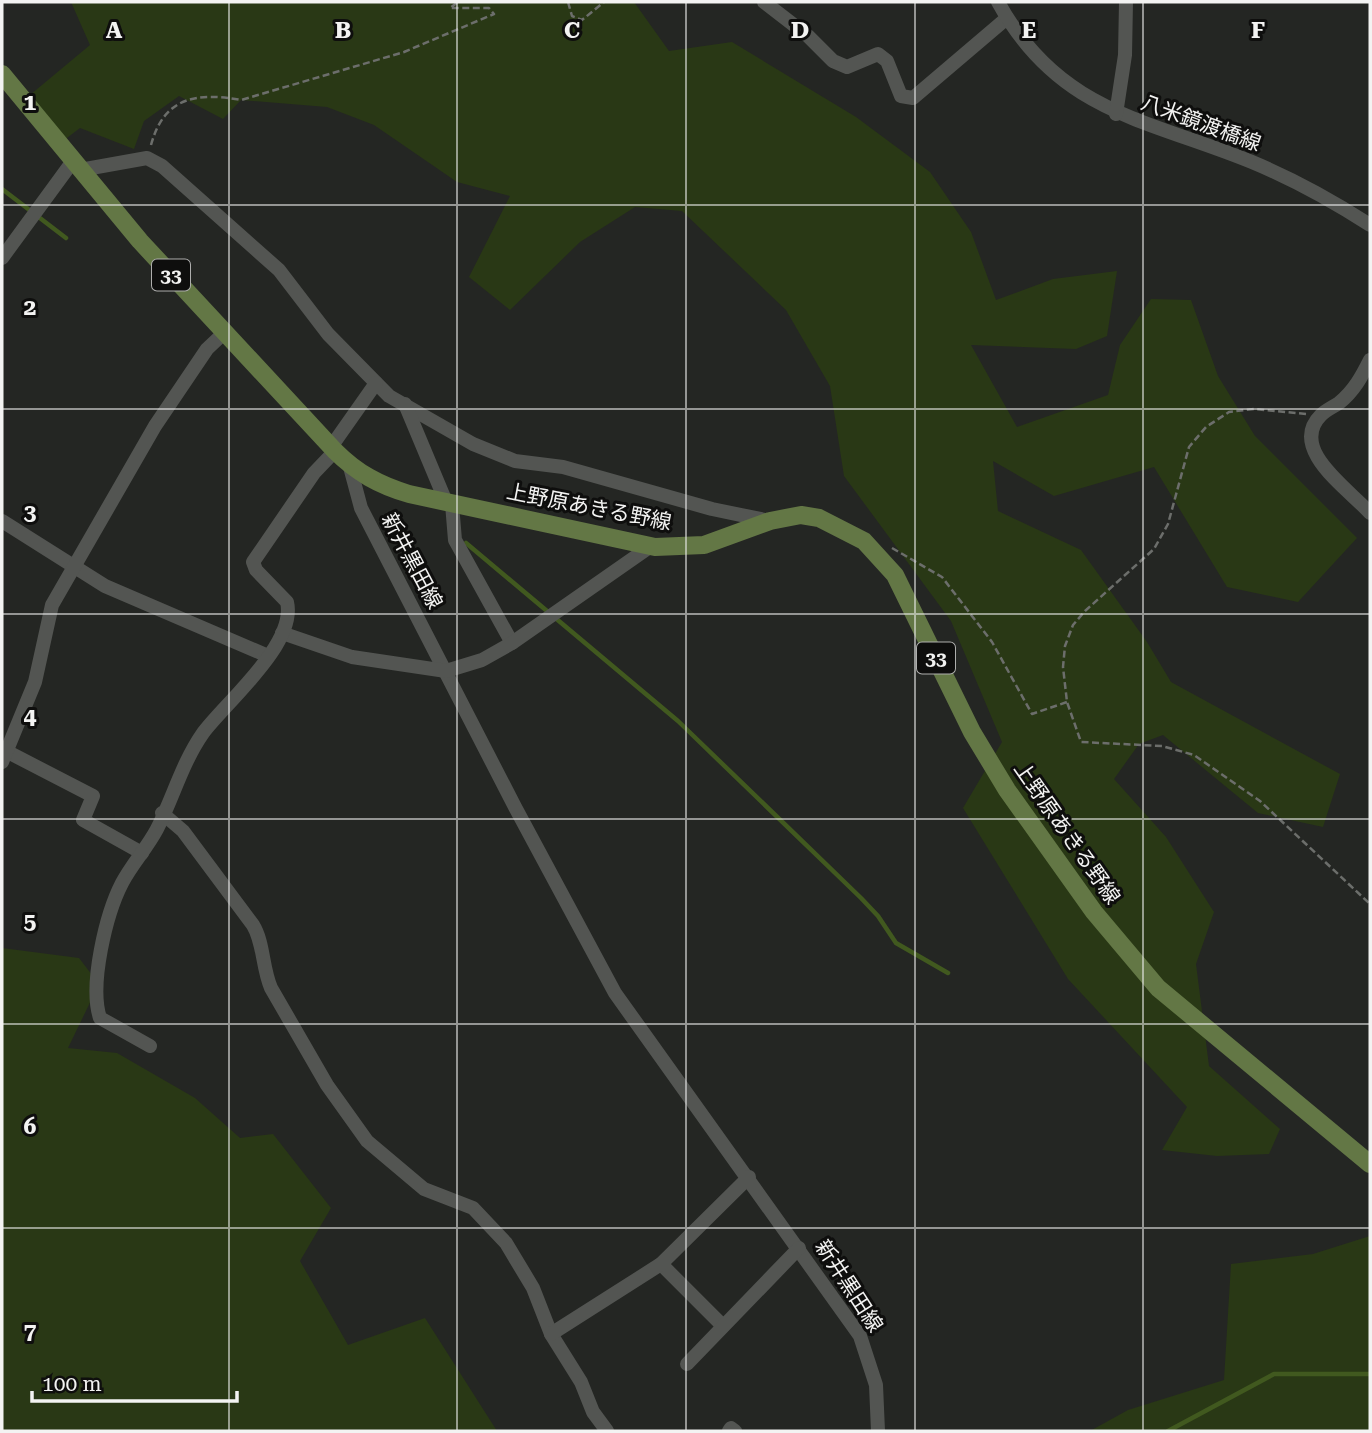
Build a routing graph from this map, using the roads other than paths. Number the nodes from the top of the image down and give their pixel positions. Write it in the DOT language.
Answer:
graph roads {
  1 [pos="764,2"];
  2 [pos="998,2"];
  3 [pos="1126,2"];
  4 [pos="1007,18"];
  5 [pos="2,74"];
  6 [pos="1116,114"];
  7 [pos="77,165"];
  8 [pos="1370,225"];
  9 [pos="2,258"];
  10 [pos="225,332"];
  11 [pos="1370,360"];
  12 [pos="376,383"];
  13 [pos="405,404"];
  14 [pos="333,449"];
  15 [pos="350,467"];
  16 [pos="449,503"];
  17 [pos="1370,513"];
  18 [pos="2,521"];
  19 [pos="770,521"];
  20 [pos="651,546"];
  21 [pos="74,566"];
  22 [pos="282,633"];
  23 [pos="512,643"];
  24 [pos="268,656"];
  25 [pos="446,671"];
  26 [pos="3,754"];
  27 [pos="162,813"];
  28 [pos="142,853"];
  29 [pos="150,1046"];
  30 [pos="1370,1164"];
  31 [pos="749,1177"];
  32 [pos="799,1248"];
  33 [pos="661,1264"];
  34 [pos="723,1326"];
  35 [pos="551,1334"];
  36 [pos="687,1364"];
  37 [pos="607,1431"];
  38 [pos="729,1431"];
  39 [pos="735,1431"];
  40 [pos="877,1431"];
  1 -- 4 [label="street"];
  2 -- 4 [label="street"];
  3 -- 6 [label="street, 八米鏡渡橋線"];
  4 -- 6 [label="street"];
  5 -- 7 [label="main road, 上野原あきる野線 / 33"];
  6 -- 8 [label="street, 八米鏡渡橋線"];
  7 -- 9 [label="street"];
  7 -- 10 [label="main road, 上野原あきる野線 / 33"];
  7 -- 12 [label="street"];
  10 -- 14 [label="main road, 上野原あきる野線 / 33"];
  10 -- 21 [label="street"];
  11 -- 17 [label="street"];
  12 -- 13 [label="street"];
  12 -- 14 [label="street"];
  13 -- 16 [label="street"];
  13 -- 19 [label="street"];
  14 -- 15 [label="main road, 上野原あきる野線 / 33"];
  14 -- 22 [label="street"];
  15 -- 16 [label="main road, 上野原あきる野線 / 33"];
  15 -- 25 [label="street, 新井黒田線"];
  16 -- 20 [label="main road, 上野原あきる野線 / 33"];
  16 -- 23 [label="street"];
  18 -- 21 [label="street"];
  19 -- 20 [label="main road, 上野原あきる野線 / 33"];
  19 -- 30 [label="main road, 上野原あきる野線 / 33"];
  20 -- 23 [label="street"];
  21 -- 24 [label="street"];
  21 -- 26 [label="street"];
  22 -- 24 [label="street"];
  22 -- 25 [label="street"];
  23 -- 25 [label="street"];
  24 -- 27 [label="street"];
  25 -- 31 [label="street, 新井黒田線"];
  26 -- 28 [label="street"];
  27 -- 28 [label="street"];
  27 -- 35 [label="street"];
  28 -- 29 [label="street"];
  31 -- 32 [label="street, 新井黒田線"];
  31 -- 33 [label="street"];
  32 -- 34 [label="street"];
  32 -- 40 [label="street, 新井黒田線"];
  33 -- 34 [label="street"];
  33 -- 35 [label="street"];
  34 -- 36 [label="street"];
  35 -- 37 [label="street"];
  38 -- 39 [label="street"];
}
